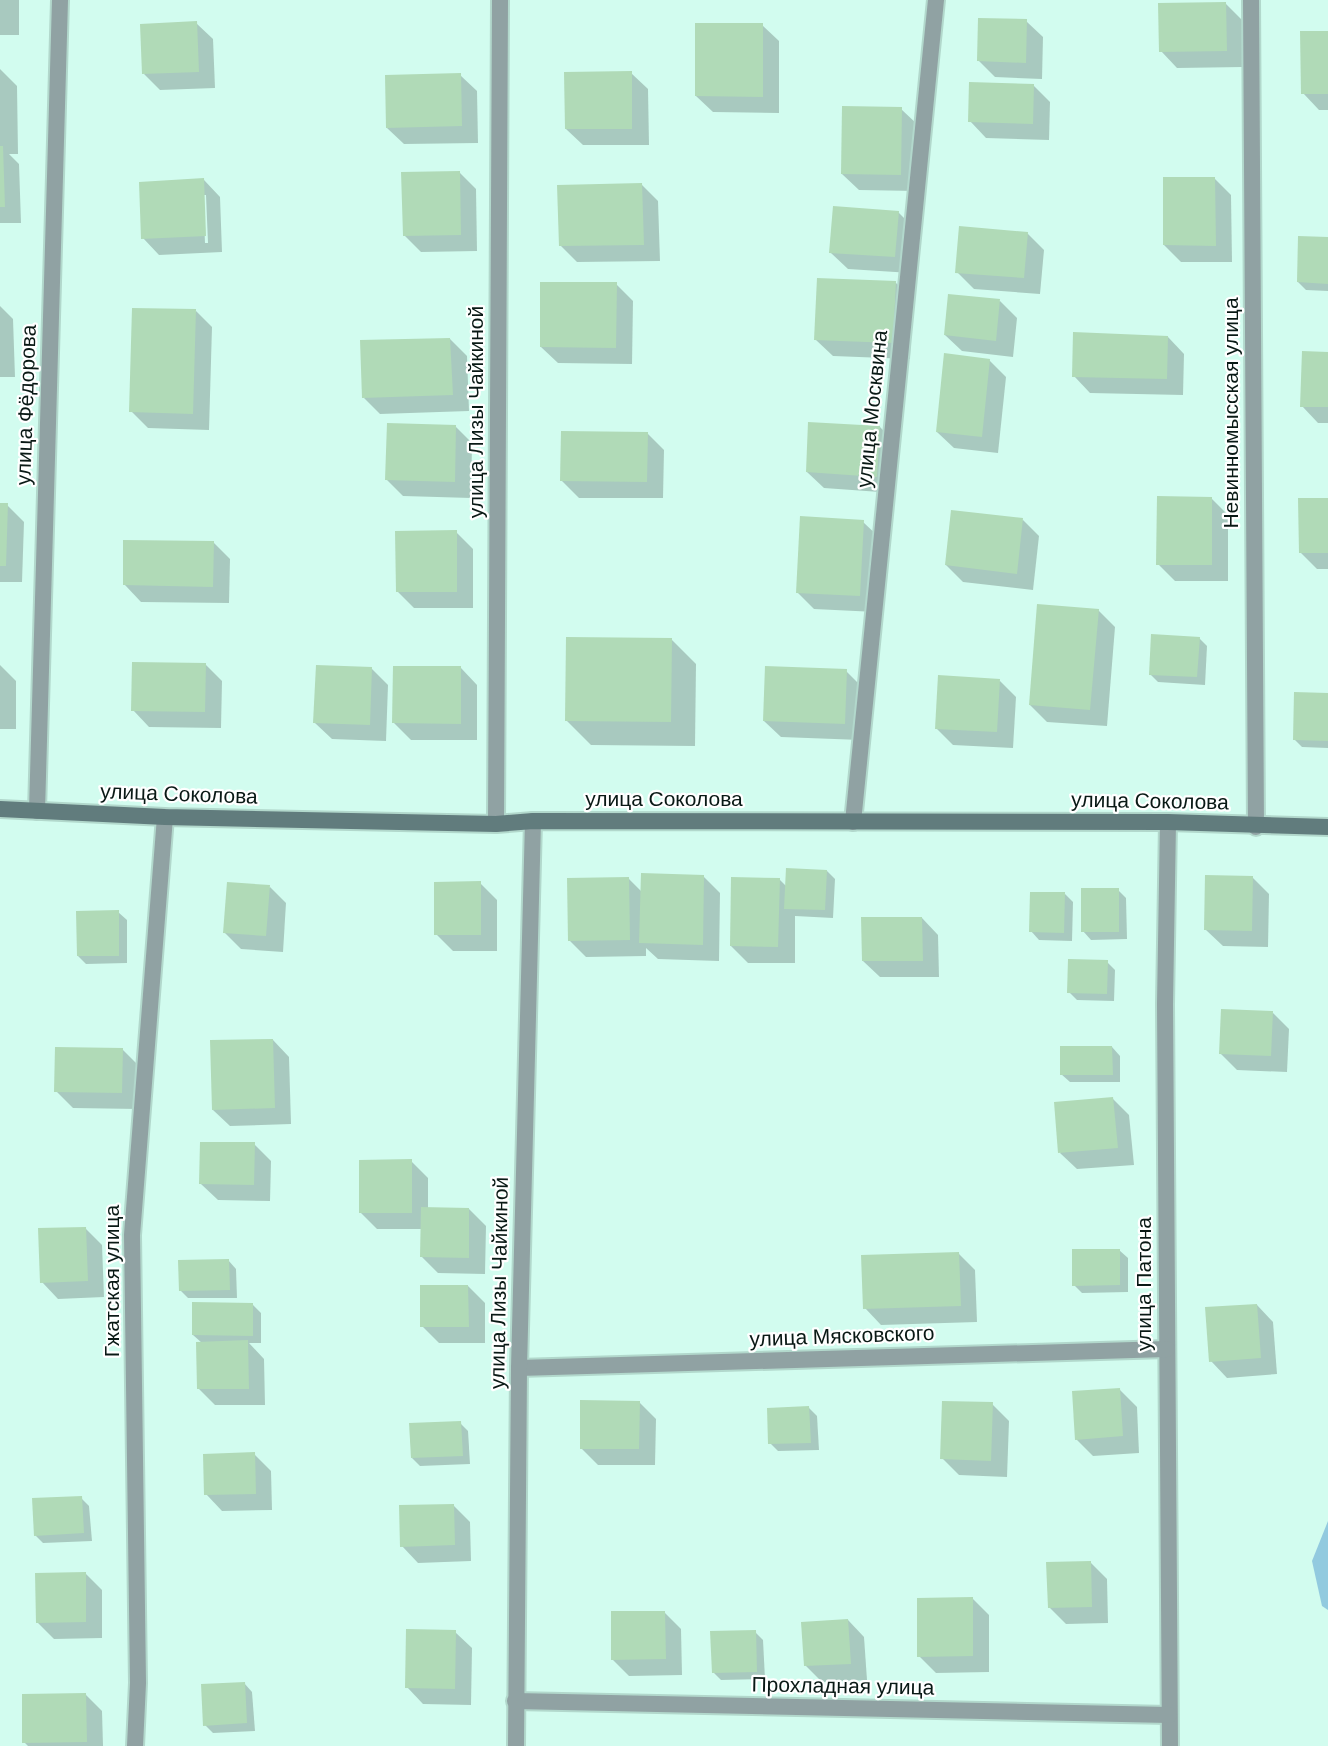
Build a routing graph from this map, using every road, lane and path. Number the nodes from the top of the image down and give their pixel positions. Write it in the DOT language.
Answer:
graph roads {
  1 [pos="60,0"];
  2 [pos="500,0"];
  3 [pos="936,0"];
  4 [pos="1251,0"];
  5 [pos="0,809"];
  6 [pos="37,811"];
  7 [pos="165,817"];
  8 [pos="533,821"];
  9 [pos="853,822"];
  10 [pos="1168,822"];
  11 [pos="496,824"];
  12 [pos="1256,826"];
  13 [pos="1328,827"];
  14 [pos="1167,1349"];
  15 [pos="519,1368"];
  16 [pos="515,1701"];
  17 [pos="1169,1715"];
  18 [pos="135,1746"];
  19 [pos="516,1746"];
  20 [pos="1170,1746"];
  1 -- 6 [label="street, улица Фёдорова"];
  2 -- 11 [label="street, улица Лизы Чайкиной"];
  3 -- 9 [label="street, улица Москвина"];
  4 -- 12 [label="street, Невинномысская улица"];
  5 -- 6 [label="main road, улица Соколова"];
  6 -- 7 [label="main road, улица Соколова"];
  7 -- 11 [label="main road, улица Соколова"];
  7 -- 18 [label="street, Гжатская улица"];
  8 -- 9 [label="main road, улица Соколова"];
  8 -- 11 [label="main road, улица Соколова"];
  8 -- 15 [label="street, улица Лизы Чайкиной"];
  9 -- 10 [label="main road, улица Соколова"];
  10 -- 12 [label="main road, улица Соколова"];
  10 -- 14 [label="street, улица Патона"];
  12 -- 13 [label="main road, улица Соколова"];
  14 -- 15 [label="street, улица Мясковского"];
  14 -- 17 [label="street, улица Патона"];
  15 -- 16 [label="street, улица Лизы Чайкиной"];
  16 -- 17 [label="street, Прохладная улица"];
  16 -- 19 [label="street, улица Лизы Чайкиной"];
  17 -- 20 [label="street, улица Патона"];
}
